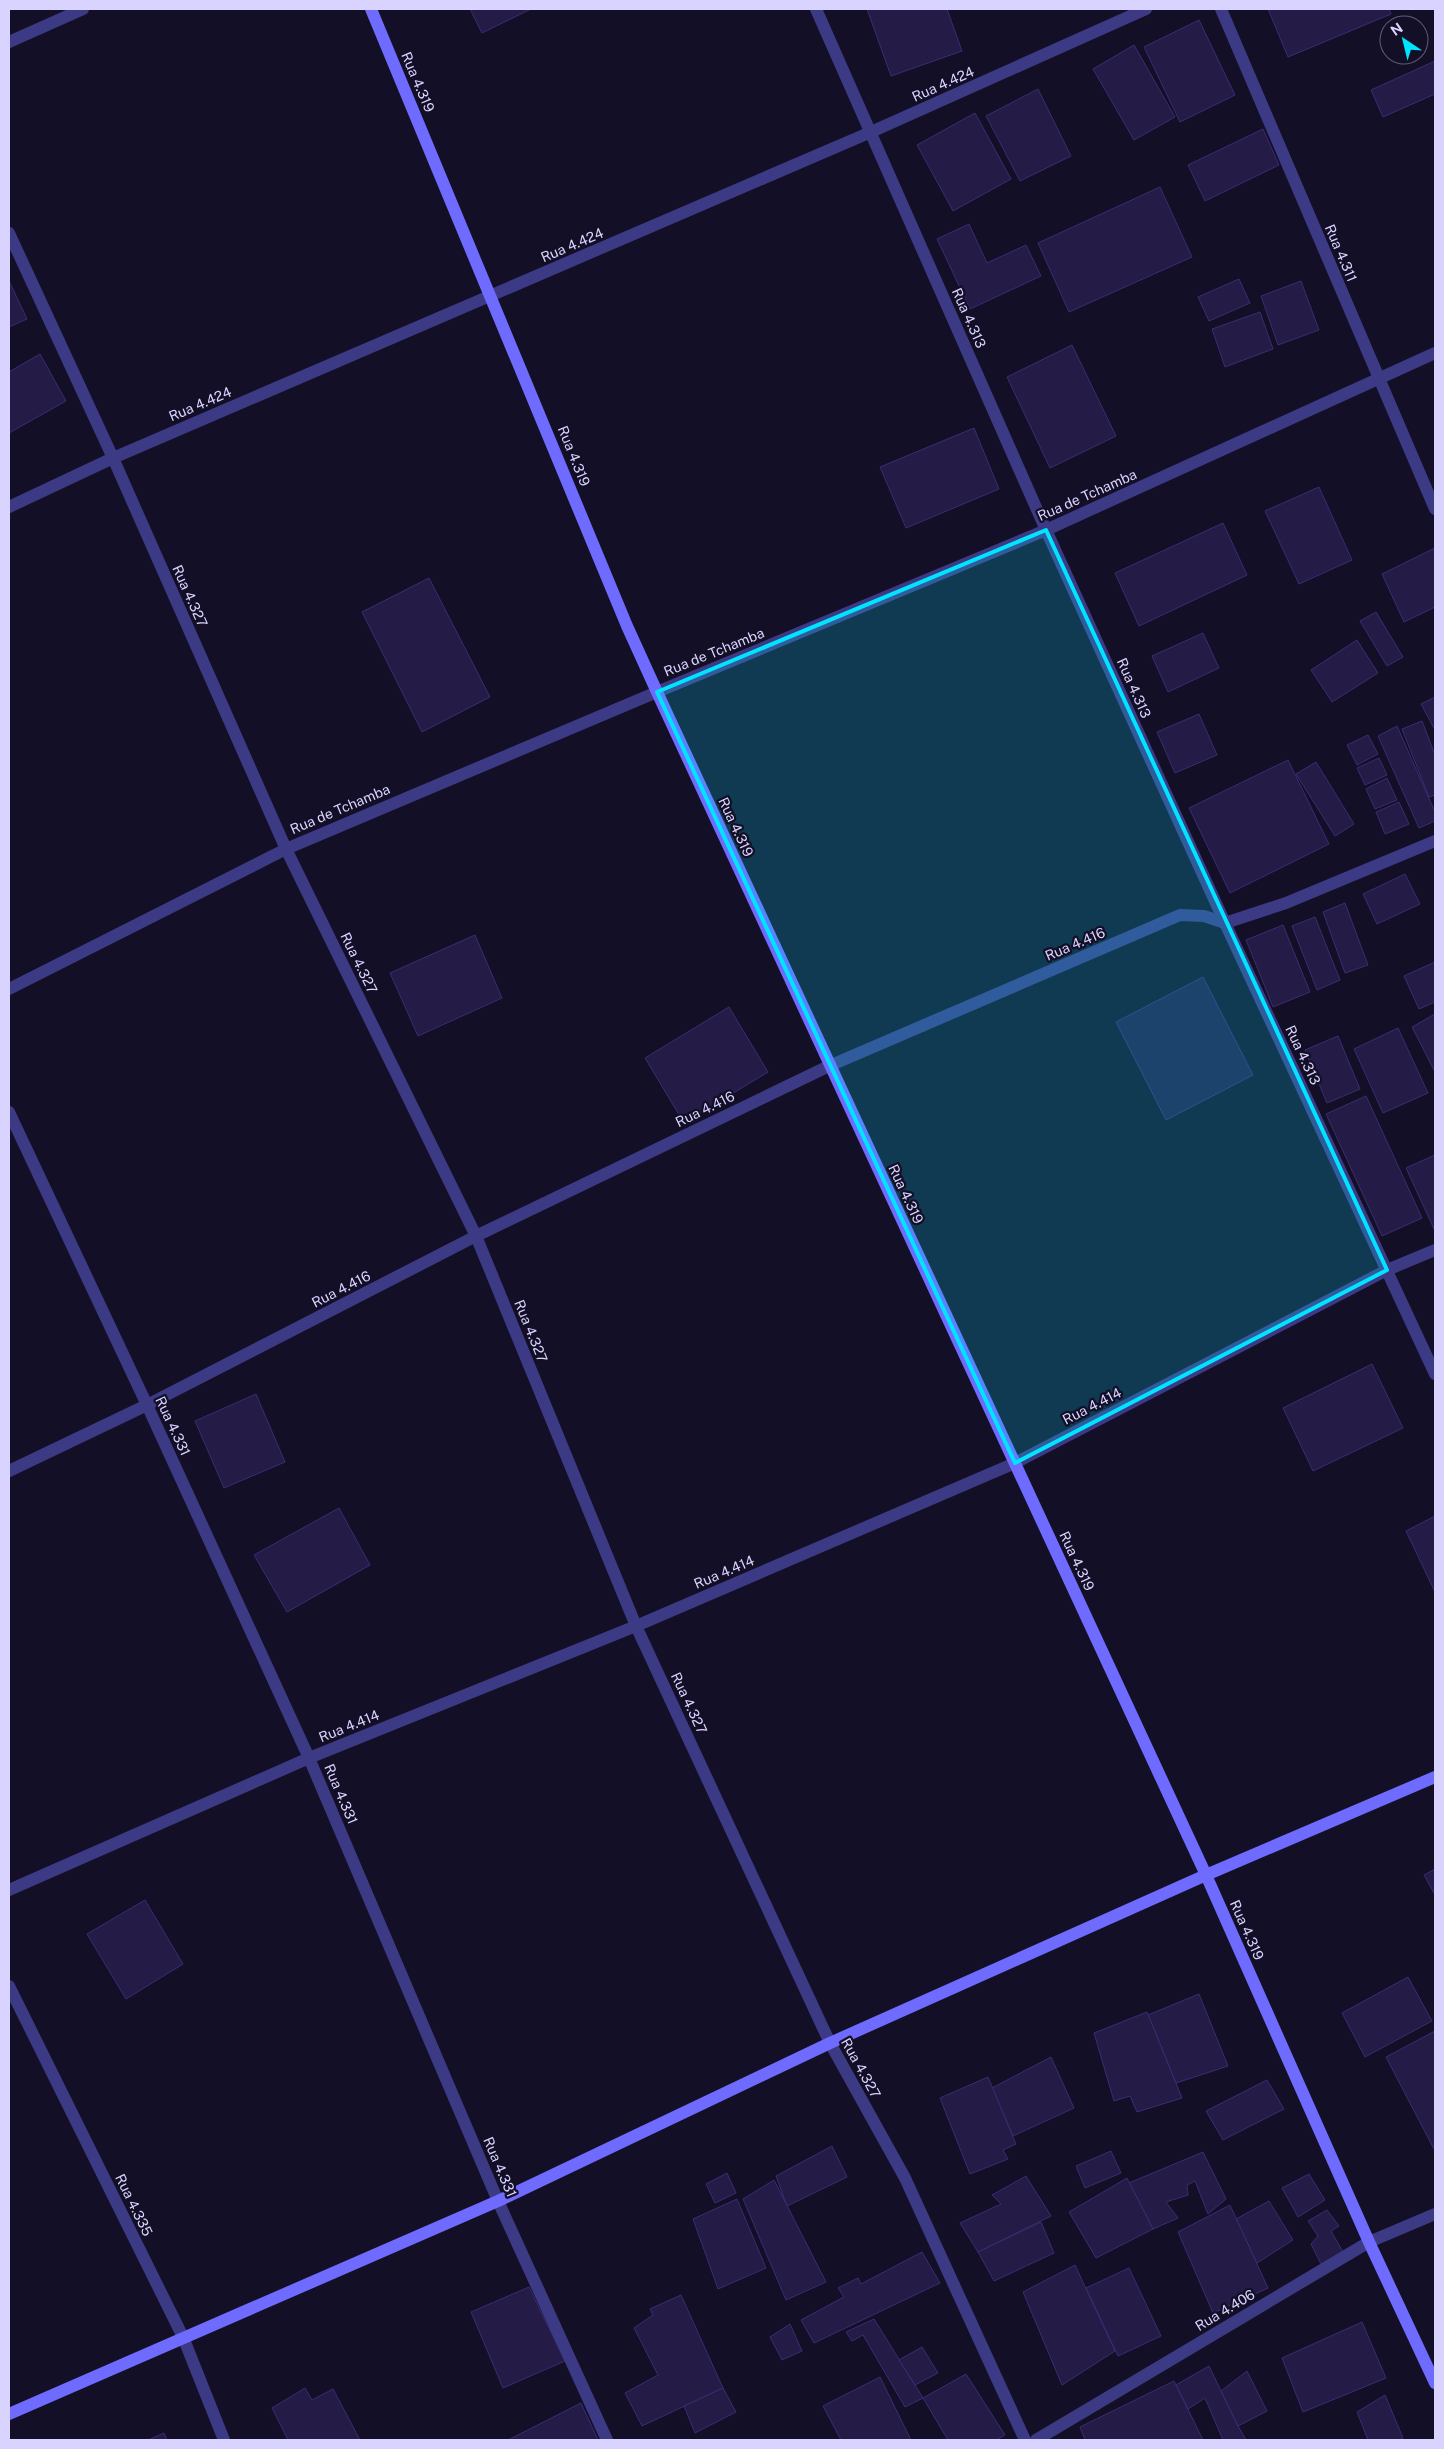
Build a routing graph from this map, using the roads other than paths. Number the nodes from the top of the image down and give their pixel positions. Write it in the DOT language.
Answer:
graph roads {
  1 [pos="83,9"];
  2 [pos="371,9"];
  3 [pos="816,9"];
  4 [pos="1146,9"];
  5 [pos="1221,9"];
  6 [pos="9,42"];
  7 [pos="871,132"];
  8 [pos="9,233"];
  9 [pos="492,296"];
  10 [pos="1435,353"];
  11 [pos="1379,379"];
  12 [pos="113,458"];
  13 [pos="9,507"];
  14 [pos="1435,509"];
  15 [pos="1046,530"];
  16 [pos="657,692"];
  17 [pos="1435,842"];
  18 [pos="286,849"];
  19 [pos="1225,923"];
  20 [pos="9,989"];
  21 [pos="829,1066"];
  22 [pos="9,1112"];
  23 [pos="476,1236"];
  24 [pos="1435,1250"];
  25 [pos="1386,1270"];
  26 [pos="1435,1374"];
  27 [pos="147,1406"];
  28 [pos="1015,1463"];
  29 [pos="9,1472"];
  30 [pos="636,1626"];
  31 [pos="309,1758"];
  32 [pos="1435,1777"];
  33 [pos="1206,1875"];
  34 [pos="9,1890"];
  35 [pos="9,1986"];
  36 [pos="830,2044"];
  37 [pos="498,2201"];
  38 [pos="1435,2214"];
  39 [pos="1369,2242"];
  40 [pos="183,2337"];
  41 [pos="1435,2383"];
  42 [pos="9,2414"];
  43 [pos="224,2440"];
  44 [pos="607,2440"];
  45 [pos="1025,2440"];
  46 [pos="1036,2440"];
  1 -- 6 [label="street"];
  2 -- 9 [label="street, Rua 4.319"];
  3 -- 7 [label="street, Rua 4.313"];
  4 -- 7 [label="street, Rua 4.424"];
  5 -- 11 [label="street, Rua 4.311"];
  7 -- 9 [label="street, Rua 4.424"];
  7 -- 15 [label="street, Rua 4.313"];
  8 -- 12 [label="street, Rua 4.327"];
  9 -- 12 [label="street, Rua 4.424"];
  9 -- 16 [label="street, Rua 4.319"];
  10 -- 11 [label="street, Rua de Tchamba"];
  11 -- 14 [label="street, Rua 4.311"];
  11 -- 15 [label="street, Rua de Tchamba"];
  12 -- 13 [label="street, Rua 4.424"];
  12 -- 18 [label="street, Rua 4.327"];
  15 -- 16 [label="street, Rua de Tchamba"];
  15 -- 19 [label="street, Rua 4.313"];
  16 -- 18 [label="street, Rua de Tchamba"];
  16 -- 21 [label="street, Rua 4.319"];
  17 -- 19 [label="street"];
  18 -- 20 [label="street, Rua de Tchamba"];
  18 -- 23 [label="street, Rua 4.327"];
  19 -- 21 [label="street, Rua 4.416"];
  19 -- 25 [label="street, Rua 4.313"];
  21 -- 23 [label="street, Rua 4.416"];
  21 -- 28 [label="street, Rua 4.319"];
  22 -- 27 [label="street, Rua 4.331"];
  23 -- 27 [label="street, Rua 4.416"];
  23 -- 30 [label="street, Rua 4.327"];
  24 -- 25 [label="street, Rua 4.414"];
  25 -- 26 [label="street, Rua 4.313"];
  25 -- 28 [label="street, Rua 4.414"];
  27 -- 29 [label="street, Rua 4.416"];
  27 -- 31 [label="street, Rua 4.331"];
  28 -- 30 [label="street, Rua 4.414"];
  28 -- 33 [label="street, Rua 4.319"];
  30 -- 31 [label="street, Rua 4.414"];
  30 -- 36 [label="street, Rua 4.327"];
  31 -- 34 [label="street, Rua 4.414"];
  31 -- 37 [label="street, Rua 4.331"];
  32 -- 33 [label="street"];
  33 -- 36 [label="street"];
  33 -- 39 [label="street, Rua 4.319"];
  35 -- 40 [label="street, Rua 4.335"];
  36 -- 37 [label="street"];
  36 -- 45 [label="street, Rua 4.327"];
  37 -- 40 [label="street"];
  37 -- 44 [label="street, Rua 4.331"];
  38 -- 39 [label="street, Rua 4.406"];
  39 -- 41 [label="street, Rua 4.319"];
  39 -- 46 [label="street, Rua 4.406"];
  40 -- 42 [label="street"];
  40 -- 43 [label="street, Rua 4.335"];
}
